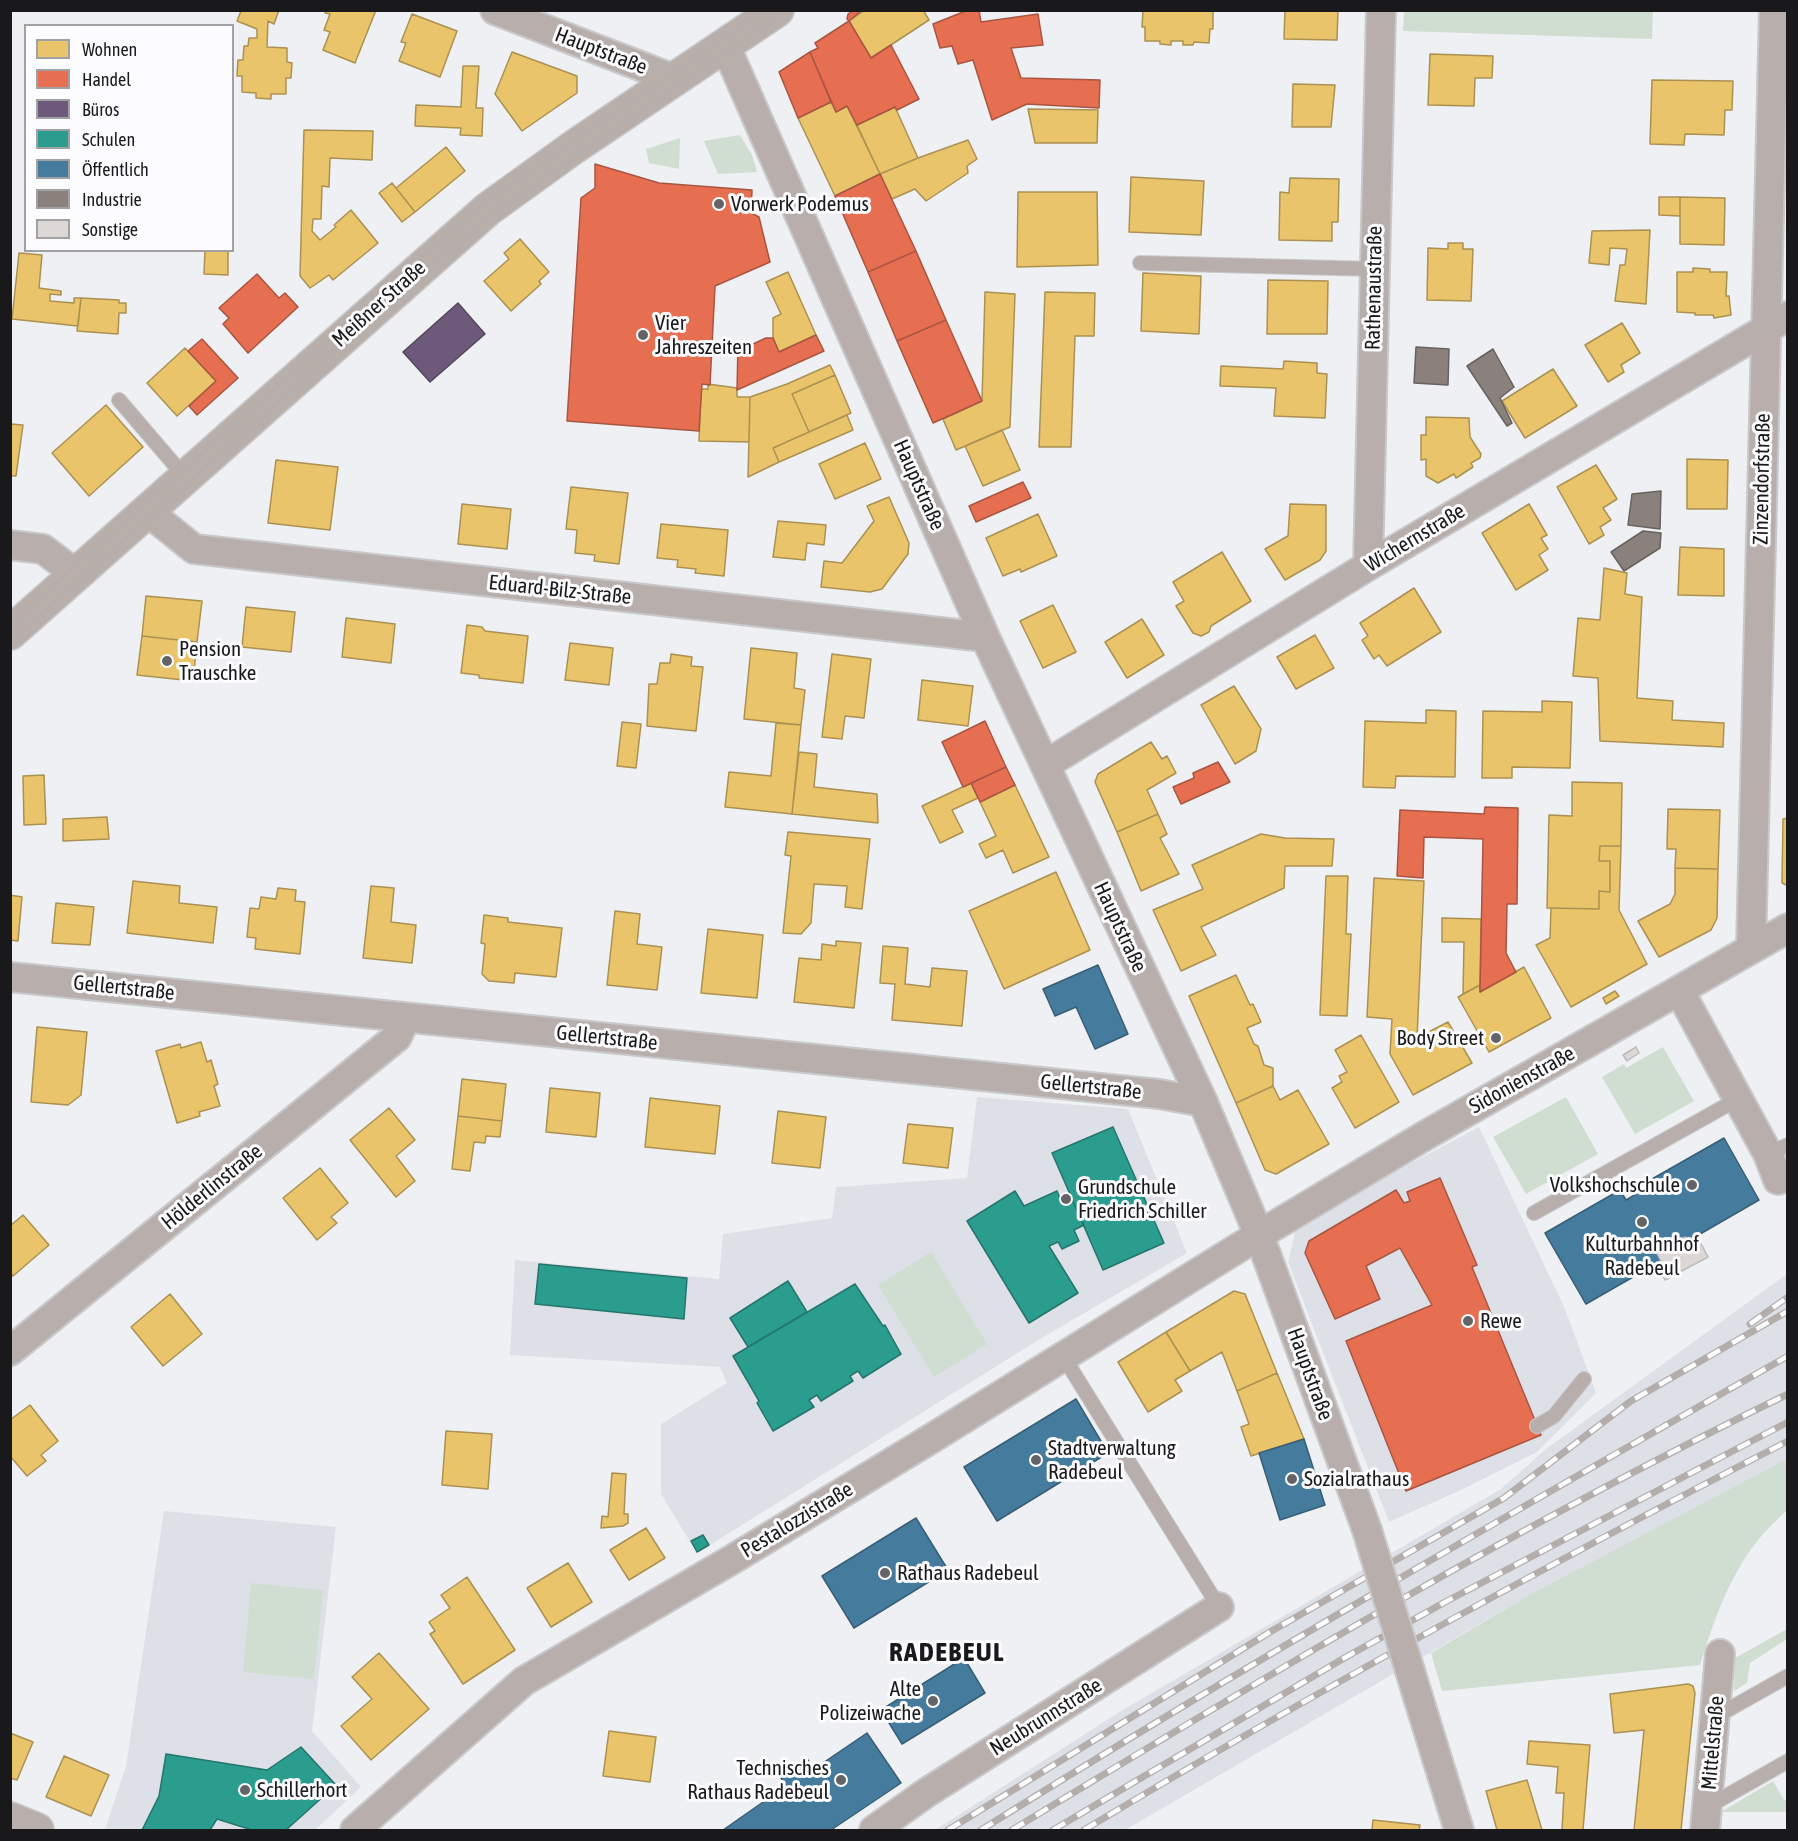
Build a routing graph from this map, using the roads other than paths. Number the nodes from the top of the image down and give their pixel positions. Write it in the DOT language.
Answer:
graph roads {
  1 [pos="495,10"];
  2 [pos="777,10"];
  3 [pos="1381,10"];
  4 [pos="1774,10"];
  5 [pos="725,45"];
  6 [pos="674,79"];
  7 [pos="1140,263"];
  8 [pos="1375,269"];
  9 [pos="1776,324"];
  10 [pos="119,400"];
  11 [pos="185,477"];
  12 [pos="147,511"];
  13 [pos="10,545"];
  14 [pos="1368,566"];
  15 [pos="76,574"];
  16 [pos="10,633"];
  17 [pos="985,637"];
  18 [pos="1045,765"];
  19 [pos="1788,928"];
  20 [pos="1751,948"];
  21 [pos="10,977"];
  22 [pos="1679,990"];
  23 [pos="406,1018"];
  24 [pos="1738,1099"];
  25 [pos="1203,1102"];
  26 [pos="1778,1149"];
  27 [pos="1778,1180"];
  28 [pos="1534,1213"];
  29 [pos="1259,1235"];
  30 [pos="10,1351"];
  31 [pos="1063,1356"];
  32 [pos="1584,1379"];
  33 [pos="1537,1426"];
  34 [pos="1219,1607"];
  35 [pos="1720,1654"];
  36 [pos="1788,1676"];
  37 [pos="1715,1717"];
  38 [pos="1788,1761"];
  39 [pos="10,1819"];
  40 [pos="1706,1819"];
  41 [pos="37,1830"];
  42 [pos="355,1830"];
  43 [pos="874,1830"];
  44 [pos="1459,1830"];
  1 -- 6 [label="street, Hauptstraße"];
  2 -- 5 [label="main road, Meißner Straße"];
  3 -- 8 [label="street, Rathenaustraße"];
  4 -- 9 [label="street, Zinzendorfstraße"];
  5 -- 6 [label="main road, Meißner Straße"];
  5 -- 17 [label="street, Hauptstraße"];
  6 -- 11 [label="main road, Meißner Straße"];
  7 -- 8 [label="lane"];
  8 -- 14 [label="street, Rathenaustraße"];
  9 -- 14 [label="street, Wichernstraße"];
  9 -- 20 [label="street, Zinzendorfstraße"];
  10 -- 11 [label="lane"];
  11 -- 12 [label="main road, Meißner Straße"];
  12 -- 15 [label="main road, Meißner Straße"];
  12 -- 17 [label="street, Eduard-Bilz-Straße"];
  13 -- 15 [label="street"];
  14 -- 18 [label="street, Wichernstraße"];
  15 -- 16 [label="main road, Meißner Straße"];
  17 -- 18 [label="street, Hauptstraße"];
  18 -- 25 [label="street, Hauptstraße"];
  19 -- 20 [label="street, Sidonienstraße"];
  20 -- 22 [label="street, Sidonienstraße"];
  21 -- 23 [label="street, Gellertstraße"];
  22 -- 24 [label="street"];
  22 -- 29 [label="street, Sidonienstraße"];
  23 -- 25 [label="street, Gellertstraße"];
  23 -- 30 [label="street, Hölderlinstraße"];
  24 -- 26 [label="street"];
  24 -- 28 [label="lane"];
  25 -- 29 [label="street, Hauptstraße"];
  26 -- 27 [label="street"];
  29 -- 31 [label="street, Pestalozzistraße"];
  29 -- 44 [label="street, Hauptstraße, bridge"];
  31 -- 34 [label="lane"];
  31 -- 42 [label="street, Pestalozzistraße"];
  32 -- 33 [label="lane"];
  34 -- 43 [label="street, Neubrunnstraße"];
  35 -- 37 [label="street, Mittelstraße"];
  36 -- 37 [label="lane"];
  37 -- 40 [label="street, Mittelstraße"];
  38 -- 40 [label="lane"];
  39 -- 41 [label="street"];
}
